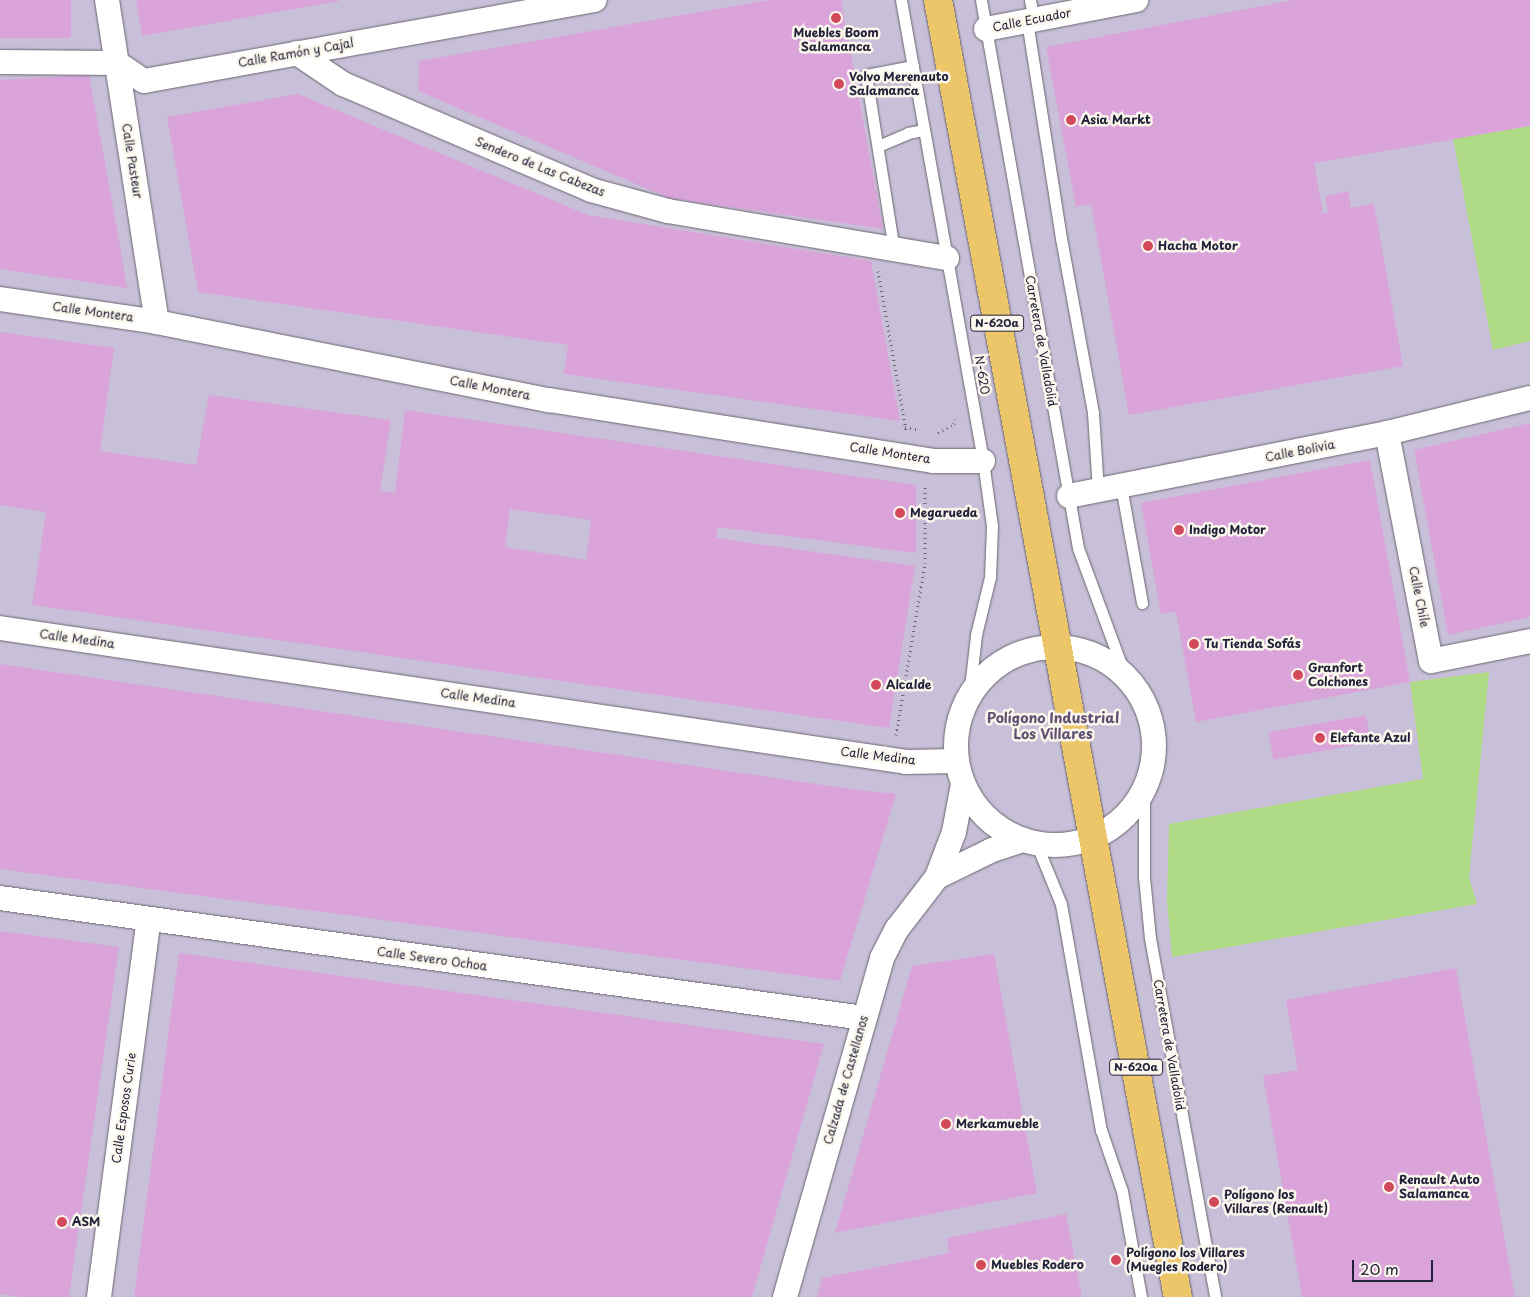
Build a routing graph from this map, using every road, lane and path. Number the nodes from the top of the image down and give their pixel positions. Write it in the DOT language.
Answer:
graph roads {
  1 [pos="107,0"];
  2 [pos="595,0"];
  3 [pos="901,0"];
  4 [pos="938,0"];
  5 [pos="980,0"];
  6 [pos="1136,0"];
  7 [pos="1030,14"];
  8 [pos="986,29"];
  9 [pos="297,53"];
  10 [pos="0,62"];
  11 [pos="116,63"];
  12 [pos="913,66"];
  13 [pos="924,130"];
  14 [pos="878,146"];
  15 [pos="884,248"];
  16 [pos="947,258"];
  17 [pos="0,298"];
  18 [pos="157,322"];
  19 [pos="1530,398"];
  20 [pos="1388,434"];
  21 [pos="917,458"];
  22 [pos="983,461"];
  23 [pos="1121,486"];
  24 [pos="1098,490"];
  25 [pos="1069,496"];
  26 [pos="1142,603"];
  27 [pos="0,628"];
  28 [pos="1530,641"];
  29 [pos="1056,646"];
  30 [pos="1125,675"];
  31 [pos="969,696"];
  32 [pos="893,760"];
  33 [pos="956,761"];
  34 [pos="963,784"];
  35 [pos="1144,790"];
  36 [pos="1094,837"];
  37 [pos="1030,842"];
  38 [pos="937,877"];
  39 [pos="0,898"];
  40 [pos="149,920"];
  41 [pos="864,1018"];
  42 [pos="99,1297"];
  43 [pos="785,1297"];
  44 [pos="1141,1297"];
  45 [pos="1178,1297"];
  46 [pos="1214,1297"];
  1 -- 11 [label="street, Calle Pasteur"];
  2 -- 9 [label="street, Calle Ramón y Cajal"];
  3 -- 12 [label="lane, N-620"];
  4 -- 29 [label="highway, N-620a"];
  5 -- 8 [label="lane, Carretera de Valladolid"];
  6 -- 7 [label="street, Calle Ecuador"];
  7 -- 8 [label="street, Calle Ecuador"];
  7 -- 24 [label="lane"];
  8 -- 25 [label="lane, Carretera de Valladolid"];
  9 -- 11 [label="street, Calle Ramón y Cajal"];
  9 -- 15 [label="street, Sendero de Las Cabezas"];
  10 -- 11 [label="street"];
  11 -- 18 [label="street, Calle Pasteur"];
  12 -- 13 [label="lane, N-620"];
  12 -- 14 [label="lane"];
  13 -- 14 [label="lane"];
  13 -- 16 [label="lane, N-620"];
  14 -- 15 [label="lane"];
  15 -- 16 [label="street, Sendero de Las Cabezas"];
  15 -- 21 [label="path"];
  16 -- 22 [label="lane, N-620"];
  17 -- 18 [label="street, Calle Montera"];
  18 -- 21 [label="street, Calle Montera"];
  19 -- 20 [label="street, Calle Bolivia"];
  20 -- 23 [label="street, Calle Bolivia"];
  20 -- 28 [label="street, Calle Chile"];
  21 -- 22 [label="street, Calle Montera"];
  21 -- 32 [label="path"];
  22 -- 31 [label="lane, N-620"];
  23 -- 24 [label="street, Calle Bolivia"];
  23 -- 26 [label="lane"];
  24 -- 25 [label="street, Calle Bolivia"];
  25 -- 30 [label="lane, Carretera de Valladolid"];
  27 -- 32 [label="street, Calle Medina"];
  29 -- 30 [label="street, Carretera de Valladolid"];
  29 -- 31 [label="street, Carretera de Valladolid"];
  29 -- 36 [label="highway, N-620a"];
  30 -- 35 [label="street, Carretera de Valladolid"];
  31 -- 33 [label="street, Carretera de Valladolid"];
  32 -- 33 [label="street, Calle Medina"];
  33 -- 34 [label="street, Carretera de Valladolid"];
  34 -- 37 [label="street, Carretera de Valladolid"];
  34 -- 38 [label="street, Calzada de Castellanos"];
  35 -- 36 [label="street, Carretera de Valladolid"];
  35 -- 46 [label="lane, Carretera de Valladolid"];
  36 -- 37 [label="street, Carretera de Valladolid"];
  36 -- 45 [label="highway, N-620a"];
  37 -- 38 [label="street, Calzada de Castellanos"];
  37 -- 44 [label="lane"];
  38 -- 41 [label="street, Calzada de Castellanos"];
  39 -- 40 [label="street, Calle Severo Ochoa"];
  40 -- 41 [label="street, Calle Severo Ochoa"];
  40 -- 42 [label="street, Calle Esposos Curie"];
  41 -- 43 [label="street, Calzada de Castellanos"];
}
